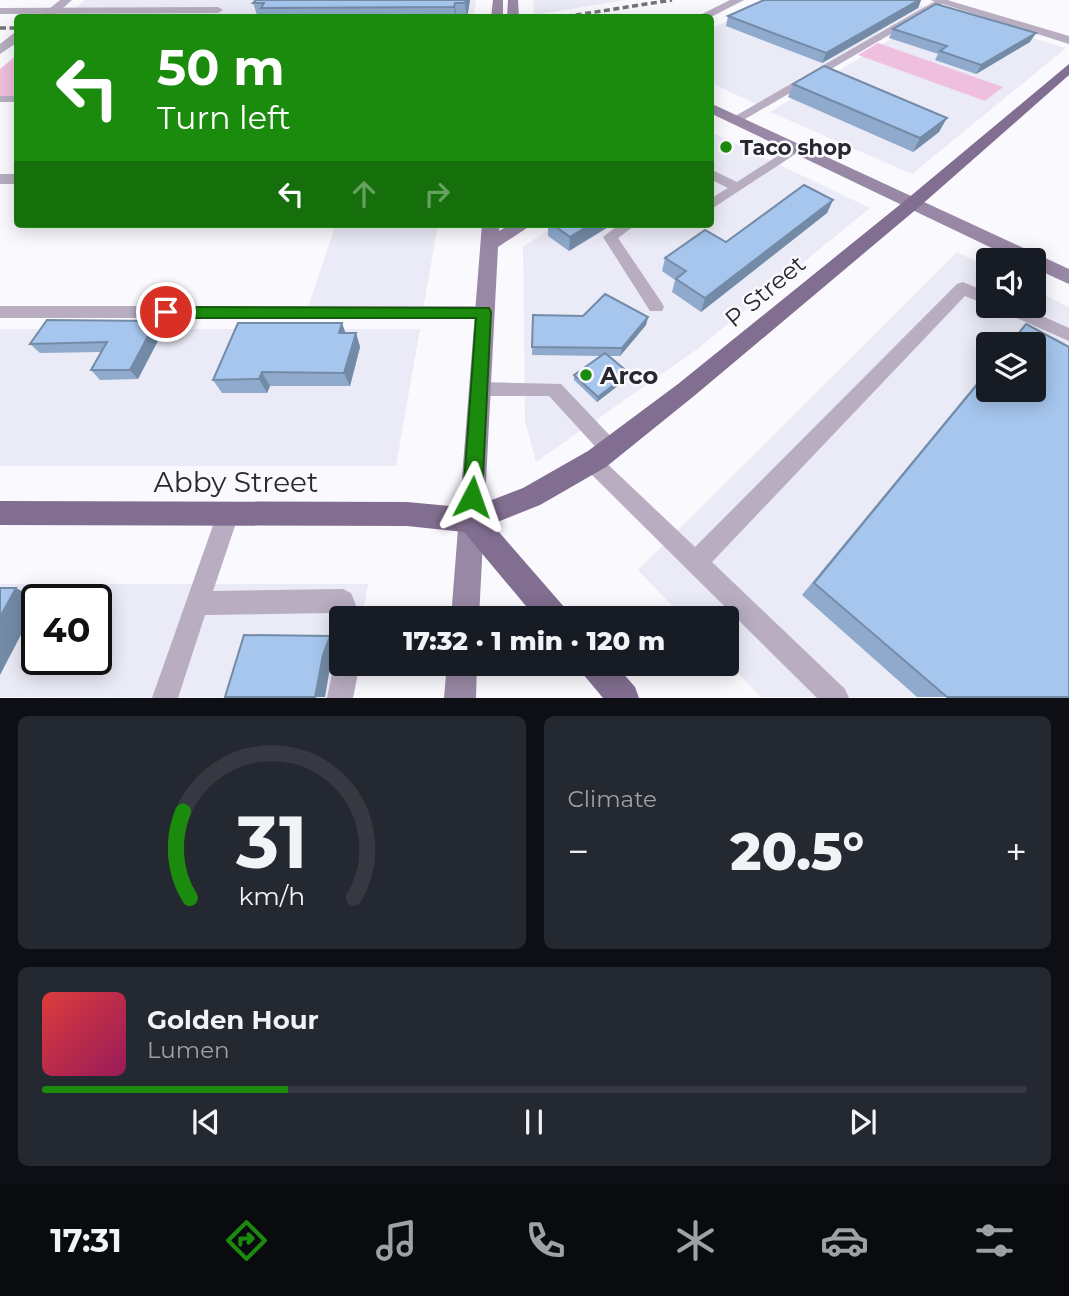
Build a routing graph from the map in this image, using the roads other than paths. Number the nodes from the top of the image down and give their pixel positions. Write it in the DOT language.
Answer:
graph roads {
  1 [pos="67,0"];
  2 [pos="739,0"];
  3 [pos="940,1"];
  4 [pos="219,10"];
  5 [pos="0,11"];
  6 [pos="50,13"];
  7 [pos="708,14"];
  8 [pos="14,39"];
  9 [pos="1069,40"];
  10 [pos="0,50"];
  11 [pos="1069,68"];
  12 [pos="714,109"];
  13 [pos="736,119"];
  14 [pos="796,148"];
  15 [pos="714,175"];
  16 [pos="738,188"];
  17 [pos="714,203"];
  18 [pos="913,203"];
  19 [pos="491,228"];
  20 [pos="517,228"];
  21 [pos="624,228"];
  22 [pos="489,245"];
  23 [pos="1069,277"];
  24 [pos="976,294"];
  25 [pos="656,307"];
  26 [pos="0,312"];
  27 [pos="484,312"];
  28 [pos="1031,318"];
  29 [pos="1069,335"];
  30 [pos="479,389"];
  31 [pos="601,456"];
  32 [pos="0,513"];
  33 [pos="228,514"];
  34 [pos="471,520"];
  35 [pos="696,562"];
  36 [pos="197,603"];
  37 [pos="344,606"];
  38 [pos="466,606"];
  39 [pos="545,606"];
  40 [pos="344,676"];
  41 [pos="461,676"];
  42 [pos="605,676"];
  43 [pos="165,698"];
  44 [pos="340,698"];
  45 [pos="460,698"];
  46 [pos="624,698"];
  47 [pos="836,698"];
  1 -- 6 [label="street"];
  2 -- 7 [label="street"];
  3 -- 9 [label="street"];
  3 -- 13 [label="lane"];
  4 -- 6 [label="lane"];
  5 -- 6 [label="lane"];
  8 -- 10 [label="street"];
  11 -- 18 [label="main road, P Street"];
  12 -- 13 [label="street"];
  13 -- 14 [label="street"];
  14 -- 16 [label="lane"];
  14 -- 18 [label="street"];
  15 -- 16 [label="lane"];
  16 -- 17 [label="lane"];
  18 -- 23 [label="street"];
  18 -- 31 [label="main road, P Street"];
  19 -- 22 [label="street"];
  20 -- 22 [label="street"];
  21 -- 25 [label="lane"];
  22 -- 27 [label="street"];
  24 -- 35 [label="lane"];
  26 -- 27 [label="lane"];
  27 -- 30 [label="street"];
  28 -- 29 [label="lane"];
  30 -- 31 [label="lane"];
  30 -- 34 [label="street"];
  31 -- 34 [label="main road, P Street"];
  31 -- 35 [label="lane"];
  32 -- 33 [label="main road, Abby Street"];
  33 -- 34 [label="main road, Abby Street"];
  33 -- 36 [label="lane"];
  34 -- 38 [label="street"];
  34 -- 39 [label="main road"];
  35 -- 47 [label="lane"];
  36 -- 37 [label="lane"];
  36 -- 43 [label="lane"];
  40 -- 44 [label="lane"];
  41 -- 45 [label="street"];
  42 -- 46 [label="main road"];
}
